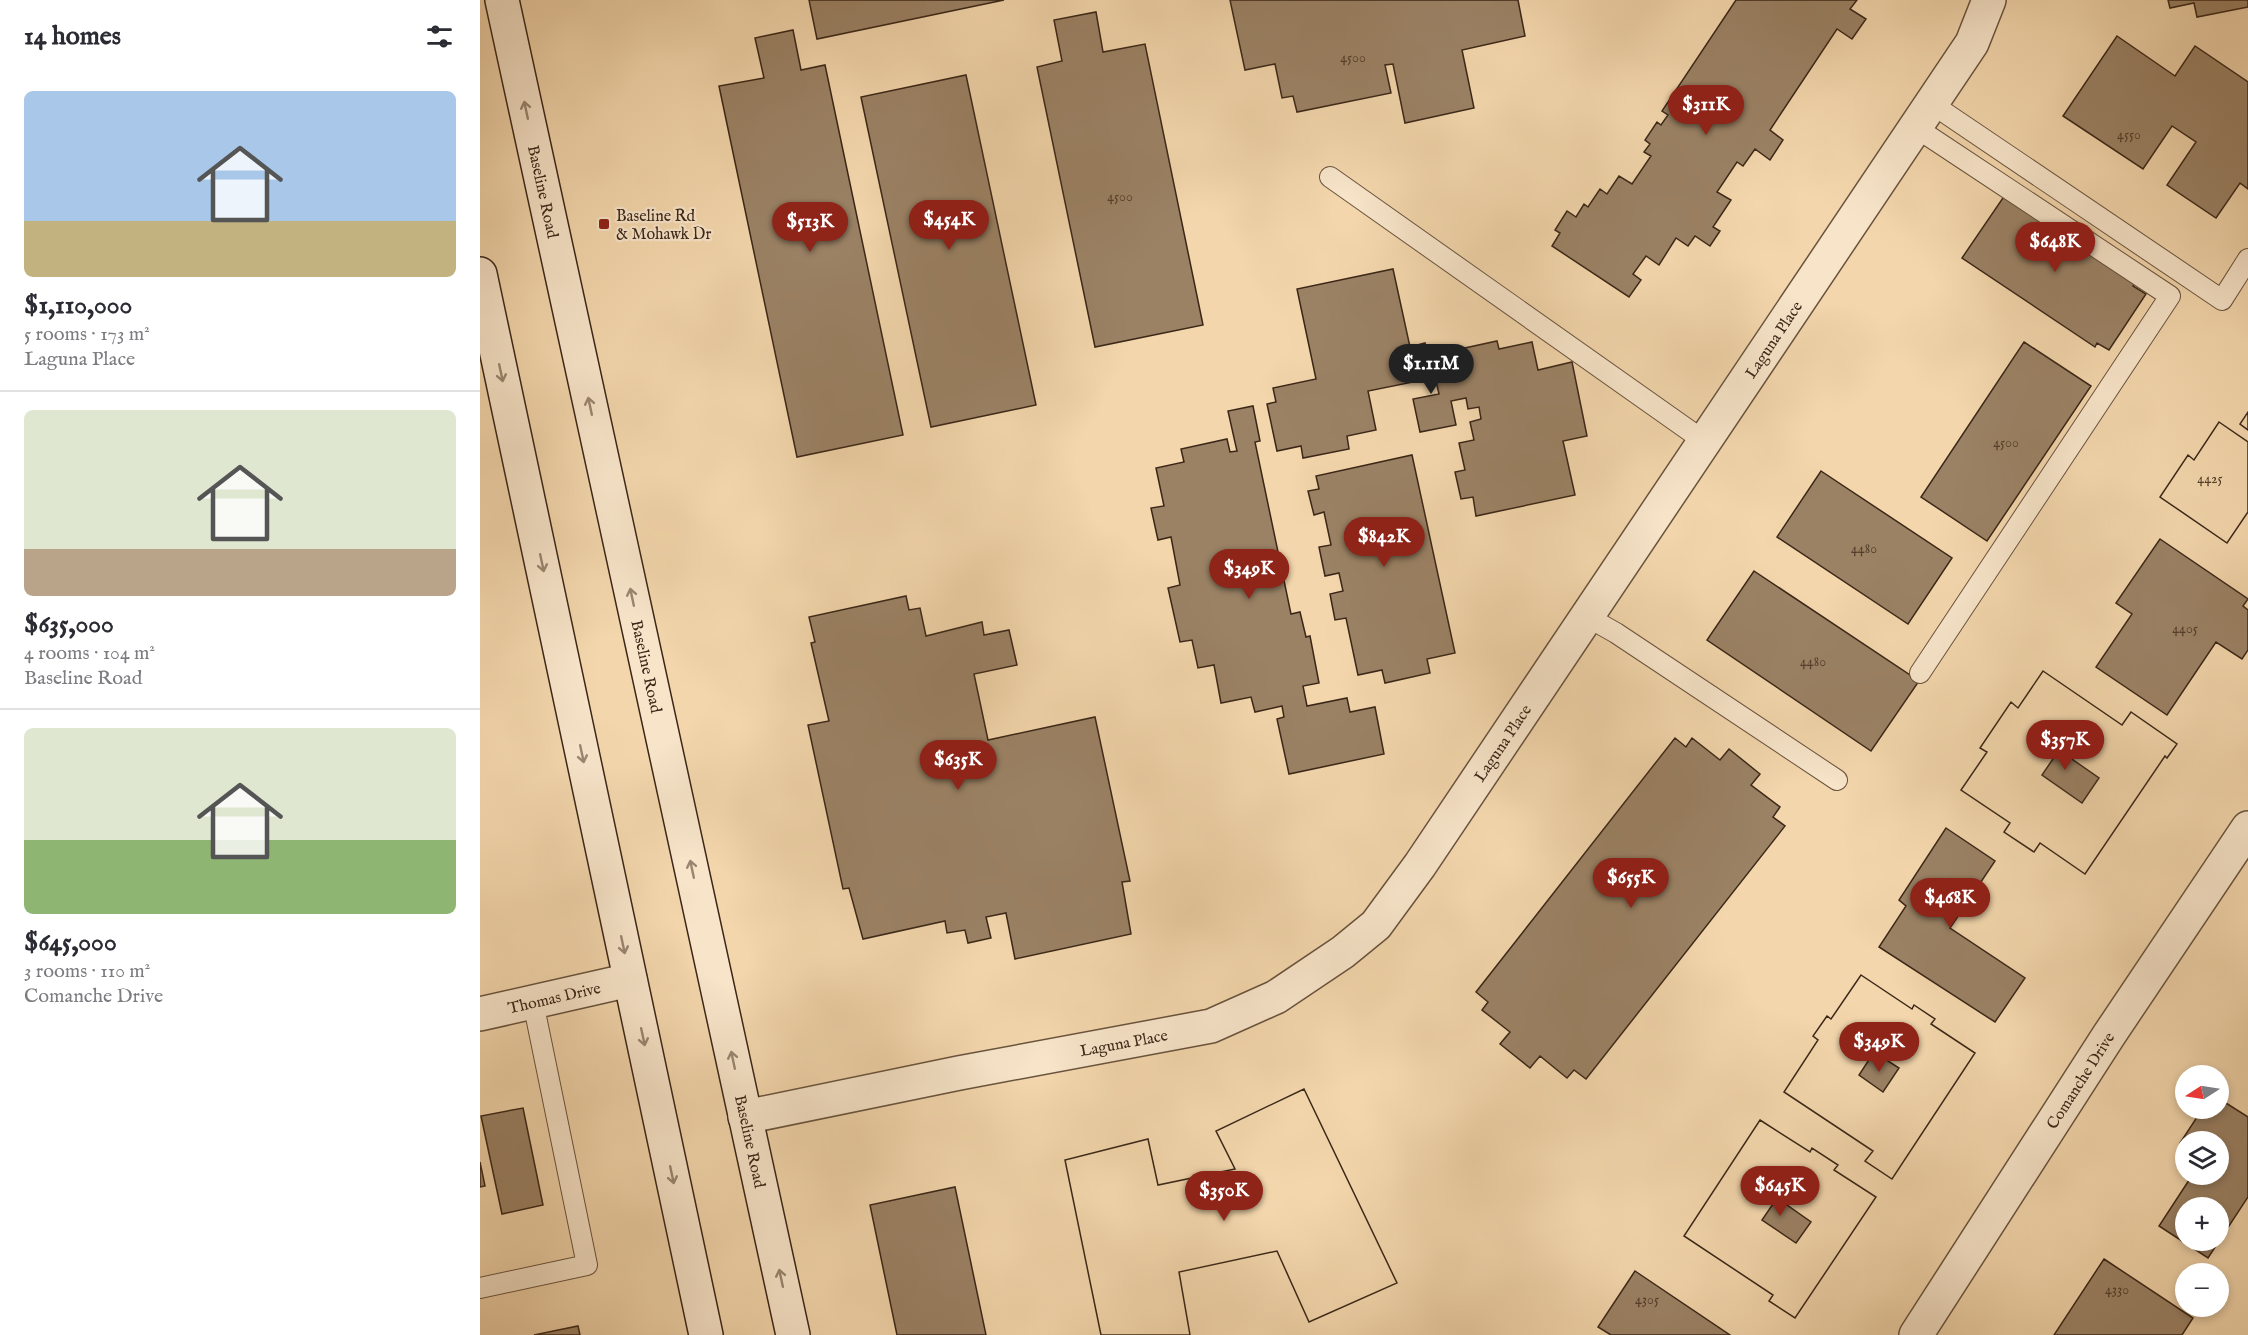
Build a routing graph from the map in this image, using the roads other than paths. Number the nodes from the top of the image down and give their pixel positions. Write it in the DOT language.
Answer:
graph roads {
  1 [pos="502,0"];
  2 [pos="1989,0"];
  3 [pos="1924,115"];
  4 [pos="1330,177"];
  5 [pos="2248,258"];
  6 [pos="480,274"];
  7 [pos="1704,441"];
  8 [pos="1586,616"];
  9 [pos="1920,674"];
  10 [pos="1837,780"];
  11 [pos="2248,828"];
  12 [pos="630,980"];
  13 [pos="532,1002"];
  14 [pos="480,1014"];
  15 [pos="745,1117"];
  16 [pos="480,1288"];
  17 [pos="706,1335"];
  18 [pos="793,1335"];
  19 [pos="1916,1335"];
  15 -- 1 [label="street, Baseline Road, one-way"];
  2 -- 3 [label="street, Laguna Place"];
  3 -- 5 [label="lane"];
  3 -- 7 [label="street, Laguna Place"];
  3 -- 9 [label="lane"];
  4 -- 7 [label="lane"];
  6 -- 12 [label="street, one-way"];
  7 -- 8 [label="street, Laguna Place"];
  8 -- 10 [label="lane"];
  8 -- 15 [label="street, Laguna Place"];
  11 -- 19 [label="street, Comanche Drive"];
  12 -- 13 [label="street, Thomas Drive"];
  12 -- 17 [label="street, one-way"];
  13 -- 14 [label="street, Thomas Drive"];
  13 -- 16 [label="lane"];
  18 -- 15 [label="street, Baseline Road, one-way"];
}
